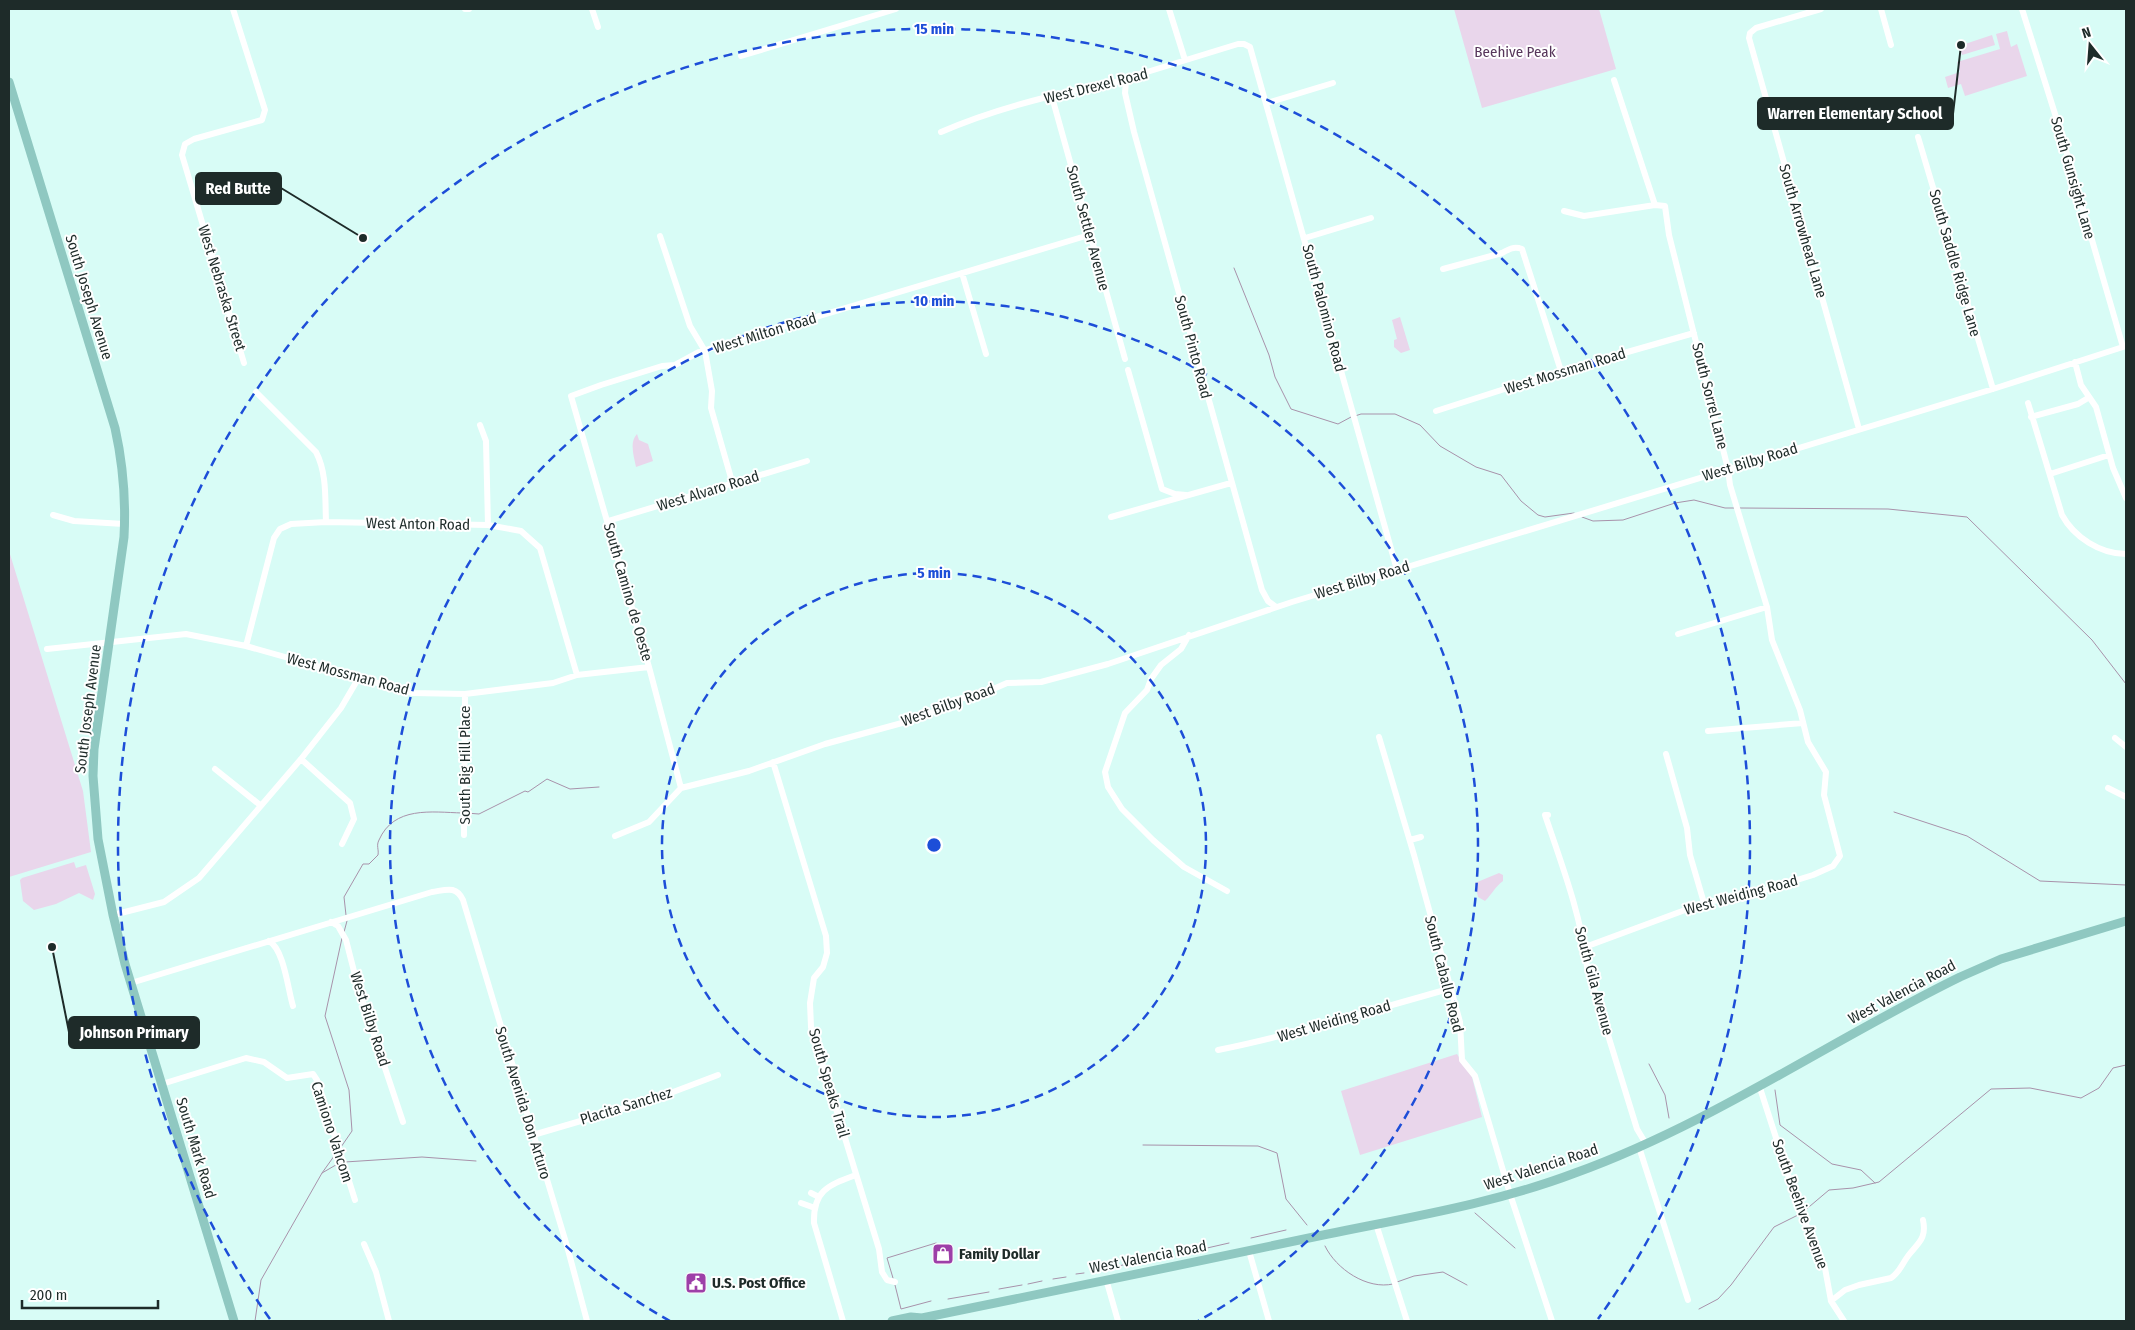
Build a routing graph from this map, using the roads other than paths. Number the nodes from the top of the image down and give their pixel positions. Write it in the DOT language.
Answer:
graph roads {
  1 [pos="233,9"];
  2 [pos="465,9"];
  3 [pos="469,9"];
  4 [pos="592,9"];
  5 [pos="896,9"];
  6 [pos="1169,9"];
  7 [pos="1821,9"];
  8 [pos="1880,9"];
  9 [pos="2022,9"];
  10 [pos="598,27"];
  11 [pos="1891,46"];
  12 [pos="1250,47"];
  13 [pos="741,56"];
  14 [pos="1184,60"];
  15 [pos="1614,80"];
  16 [pos="1126,81"];
  17 [pos="9,82"];
  18 [pos="1333,83"];
  19 [pos="1052,97"];
  20 [pos="1267,103"];
  21 [pos="941,132"];
  22 [pos="1918,137"];
  23 [pos="1654,205"];
  24 [pos="1564,211"];
  25 [pos="1371,218"];
  26 [pos="1089,235"];
  27 [pos="660,236"];
  28 [pos="1305,238"];
  29 [pos="1443,269"];
  30 [pos="962,273"];
  31 [pos="1694,333"];
  32 [pos="2125,346"];
  33 [pos="705,351"];
  34 [pos="986,354"];
  35 [pos="1125,359"];
  36 [pos="2075,362"];
  37 [pos="244,363"];
  38 [pos="1128,370"];
  39 [pos="1561,371"];
  40 [pos="1993,389"];
  41 [pos="256,392"];
  42 [pos="571,396"];
  43 [pos="2088,398"];
  44 [pos="2028,403"];
  45 [pos="1436,411"];
  46 [pos="2031,417"];
  47 [pos="480,425"];
  48 [pos="1859,429"];
  49 [pos="2109,455"];
  50 [pos="807,461"];
  51 [pos="1728,469"];
  52 [pos="2050,474"];
  53 [pos="1231,483"];
  54 [pos="733,484"];
  55 [pos="1186,495"];
  56 [pos="2126,498"];
  57 [pos="53,515"];
  58 [pos="1111,517"];
  59 [pos="608,521"];
  60 [pos="326,522"];
  61 [pos="124,524"];
  62 [pos="488,525"];
  63 [pos="2126,554"];
  64 [pos="1397,570"];
  65 [pos="1276,607"];
  66 [pos="1768,607"];
  67 [pos="1678,634"];
  68 [pos="1190,635"];
  69 [pos="109,642"];
  70 [pos="246,646"];
  71 [pos="47,649"];
  72 [pos="649,667"];
  73 [pos="577,675"];
  74 [pos="358,679"];
  75 [pos="466,694"];
  76 [pos="1803,723"];
  77 [pos="1708,731"];
  78 [pos="1379,737"];
  79 [pos="2115,738"];
  80 [pos="2126,747"];
  81 [pos="1666,754"];
  82 [pos="301,759"];
  83 [pos="773,762"];
  84 [pos="215,768"];
  85 [pos="681,788"];
  86 [pos="2108,788"];
  87 [pos="2126,797"];
  88 [pos="260,805"];
  89 [pos="1547,815"];
  90 [pos="464,835"];
  91 [pos="615,836"];
  92 [pos="1421,837"];
  93 [pos="1410,840"];
  94 [pos="342,844"];
  95 [pos="1839,860"];
  96 [pos="1228,891"];
  97 [pos="1704,902"];
  98 [pos="113,915"];
  99 [pos="2126,921"];
  100 [pos="331,922"];
  101 [pos="269,941"];
  102 [pos="1585,947"];
  103 [pos="131,983"];
  104 [pos="1449,989"];
  105 [pos="293,1006"];
  106 [pos="1218,1050"];
  107 [pos="718,1075"];
  108 [pos="162,1084"];
  109 [pos="1759,1085"];
  110 [pos="403,1122"];
  111 [pos="533,1135"];
  112 [pos="1642,1146"];
  113 [pos="856,1175"];
  114 [pos="811,1193"];
  115 [pos="1510,1194"];
  116 [pos="819,1197"];
  117 [pos="355,1200"];
  118 [pos="801,1204"];
  119 [pos="815,1208"];
  120 [pos="1923,1220"];
  121 [pos="1376,1224"];
  122 [pos="364,1244"];
  123 [pos="1248,1251"];
  124 [pos="1106,1279"];
  125 [pos="895,1282"];
  126 [pos="1688,1300"];
  127 [pos="1831,1301"];
  128 [pos="920,1320"];
  129 [pos="234,1321"];
  130 [pos="389,1321"];
  131 [pos="587,1321"];
  132 [pos="843,1321"];
  133 [pos="892,1321"];
  134 [pos="1118,1321"];
  135 [pos="1269,1321"];
  136 [pos="1407,1321"];
  137 [pos="1552,1321"];
  138 [pos="1844,1321"];
  1 -- 37 [label="street, West Nebraska Street"];
  2 -- 3 [label="street"];
  4 -- 10 [label="street"];
  5 -- 13 [label="street"];
  6 -- 14 [label="street"];
  7 -- 48 [label="street, South Arrowhead Lane"];
  8 -- 11 [label="street"];
  9 -- 32 [label="street, South Gunsight Lane"];
  12 -- 14 [label="street, West Drexel Road"];
  12 -- 20 [label="street, South Palomino Road"];
  14 -- 16 [label="street, West Drexel Road"];
  15 -- 23 [label="street, South Sorrel Lane"];
  16 -- 19 [label="street, West Drexel Road"];
  16 -- 53 [label="street, South Pinto Road"];
  17 -- 61 [label="main road, South Joseph Avenue"];
  18 -- 20 [label="street"];
  19 -- 21 [label="street, West Drexel Road"];
  19 -- 26 [label="street, South Settler Avenue"];
  20 -- 28 [label="street, South Palomino Road"];
  22 -- 40 [label="street, South Saddle Ridge Lane"];
  23 -- 24 [label="street"];
  23 -- 31 [label="street, South Sorrel Lane"];
  25 -- 28 [label="street"];
  26 -- 30 [label="street, West Milton Road"];
  26 -- 35 [label="street, South Settler Avenue"];
  27 -- 33 [label="street"];
  28 -- 64 [label="street, South Palomino Road"];
  29 -- 39 [label="street"];
  30 -- 33 [label="street, West Milton Road"];
  30 -- 34 [label="street"];
  31 -- 39 [label="street, West Mossman Road"];
  31 -- 51 [label="street, South Sorrel Lane"];
  32 -- 36 [label="street, West Bilby Road"];
  33 -- 42 [label="street, West Milton Road"];
  33 -- 54 [label="street"];
  36 -- 40 [label="street, West Bilby Road"];
  36 -- 43 [label="street"];
  38 -- 55 [label="street"];
  39 -- 45 [label="street, West Mossman Road"];
  40 -- 48 [label="street, West Bilby Road"];
  41 -- 60 [label="street"];
  42 -- 59 [label="street, South Camino de Oeste"];
  43 -- 46 [label="street"];
  43 -- 49 [label="street"];
  44 -- 46 [label="street"];
  46 -- 52 [label="street"];
  47 -- 62 [label="street"];
  48 -- 51 [label="street, West Bilby Road"];
  49 -- 52 [label="street"];
  49 -- 56 [label="street"];
  50 -- 54 [label="street, West Alvaro Road"];
  51 -- 64 [label="street, West Bilby Road"];
  51 -- 66 [label="street, South Sorrel Lane"];
  52 -- 63 [label="street"];
  53 -- 55 [label="street"];
  53 -- 65 [label="street, South Pinto Road"];
  54 -- 59 [label="street, West Alvaro Road"];
  55 -- 58 [label="street"];
  57 -- 61 [label="street"];
  59 -- 72 [label="street, South Camino de Oeste"];
  60 -- 62 [label="street, West Anton Road"];
  60 -- 70 [label="street, West Anton Road"];
  61 -- 69 [label="main road, South Joseph Avenue"];
  62 -- 73 [label="street, West Anton Road"];
  64 -- 65 [label="street, West Bilby Road"];
  65 -- 68 [label="street, West Bilby Road"];
  66 -- 67 [label="street"];
  66 -- 76 [label="street, South Sorrel Lane"];
  68 -- 83 [label="street, West Bilby Road"];
  68 -- 96 [label="street"];
  69 -- 70 [label="street, West Mossman Road"];
  69 -- 71 [label="street, West Mossman Road"];
  69 -- 98 [label="main road, South Joseph Avenue"];
  70 -- 74 [label="street, West Mossman Road"];
  72 -- 73 [label="street, West Mossman Road"];
  72 -- 85 [label="street, South Camino de Oeste"];
  73 -- 75 [label="street, West Mossman Road"];
  74 -- 75 [label="street, West Mossman Road"];
  74 -- 82 [label="street"];
  75 -- 90 [label="street, South Big Hill Place"];
  76 -- 77 [label="street"];
  76 -- 95 [label="street, South Sorrel Lane"];
  78 -- 93 [label="street, South Caballo Road"];
  79 -- 80 [label="street"];
  81 -- 97 [label="street"];
  82 -- 88 [label="street"];
  82 -- 94 [label="street"];
  83 -- 85 [label="street, West Bilby Road"];
  83 -- 113 [label="street, South Speaks Trail"];
  84 -- 88 [label="street"];
  85 -- 91 [label="street"];
  86 -- 87 [label="street"];
  88 -- 98 [label="street"];
  89 -- 102 [label="street, South Gila Avenue"];
  92 -- 93 [label="street"];
  93 -- 104 [label="street, South Caballo Road"];
  95 -- 97 [label="street, West Weiding Road"];
  97 -- 102 [label="street, West Weiding Road"];
  98 -- 103 [label="main road, South Joseph Avenue"];
  99 -- 109 [label="main road, West Valencia Road"];
  100 -- 101 [label="street"];
  100 -- 110 [label="street, West Bilby Road"];
  100 -- 111 [label="street, South Avenida Don Arturo"];
  101 -- 103 [label="street"];
  101 -- 105 [label="street"];
  102 -- 112 [label="street, South Gila Avenue"];
  103 -- 108 [label="main road, South Mark Road"];
  104 -- 106 [label="street, West Weiding Road"];
  104 -- 115 [label="street, South Caballo Road"];
  107 -- 111 [label="street, Placita Sanchez"];
  108 -- 117 [label="street, Camiono Vahcom"];
  108 -- 129 [label="main road, South Mark Road"];
  109 -- 112 [label="main road, West Valencia Road"];
  109 -- 127 [label="street, South Beehive Avenue"];
  111 -- 131 [label="street, South Avenida Don Arturo"];
  112 -- 115 [label="main road, West Valencia Road"];
  112 -- 126 [label="street, South Gila Avenue"];
  113 -- 116 [label="street"];
  113 -- 125 [label="street, South Speaks Trail"];
  114 -- 116 [label="street"];
  115 -- 121 [label="main road, West Valencia Road"];
  115 -- 137 [label="street, South Caballo Road"];
  116 -- 119 [label="street"];
  118 -- 119 [label="street"];
  119 -- 132 [label="street"];
  120 -- 127 [label="street"];
  121 -- 123 [label="main road, West Valencia Road"];
  121 -- 136 [label="street"];
  122 -- 130 [label="street"];
  123 -- 124 [label="main road, West Valencia Road"];
  123 -- 135 [label="street"];
  124 -- 128 [label="main road, West Valencia Road"];
  124 -- 134 [label="street"];
  127 -- 138 [label="street, South Beehive Avenue"];
  128 -- 133 [label="main road, West Valencia Road"];
}
